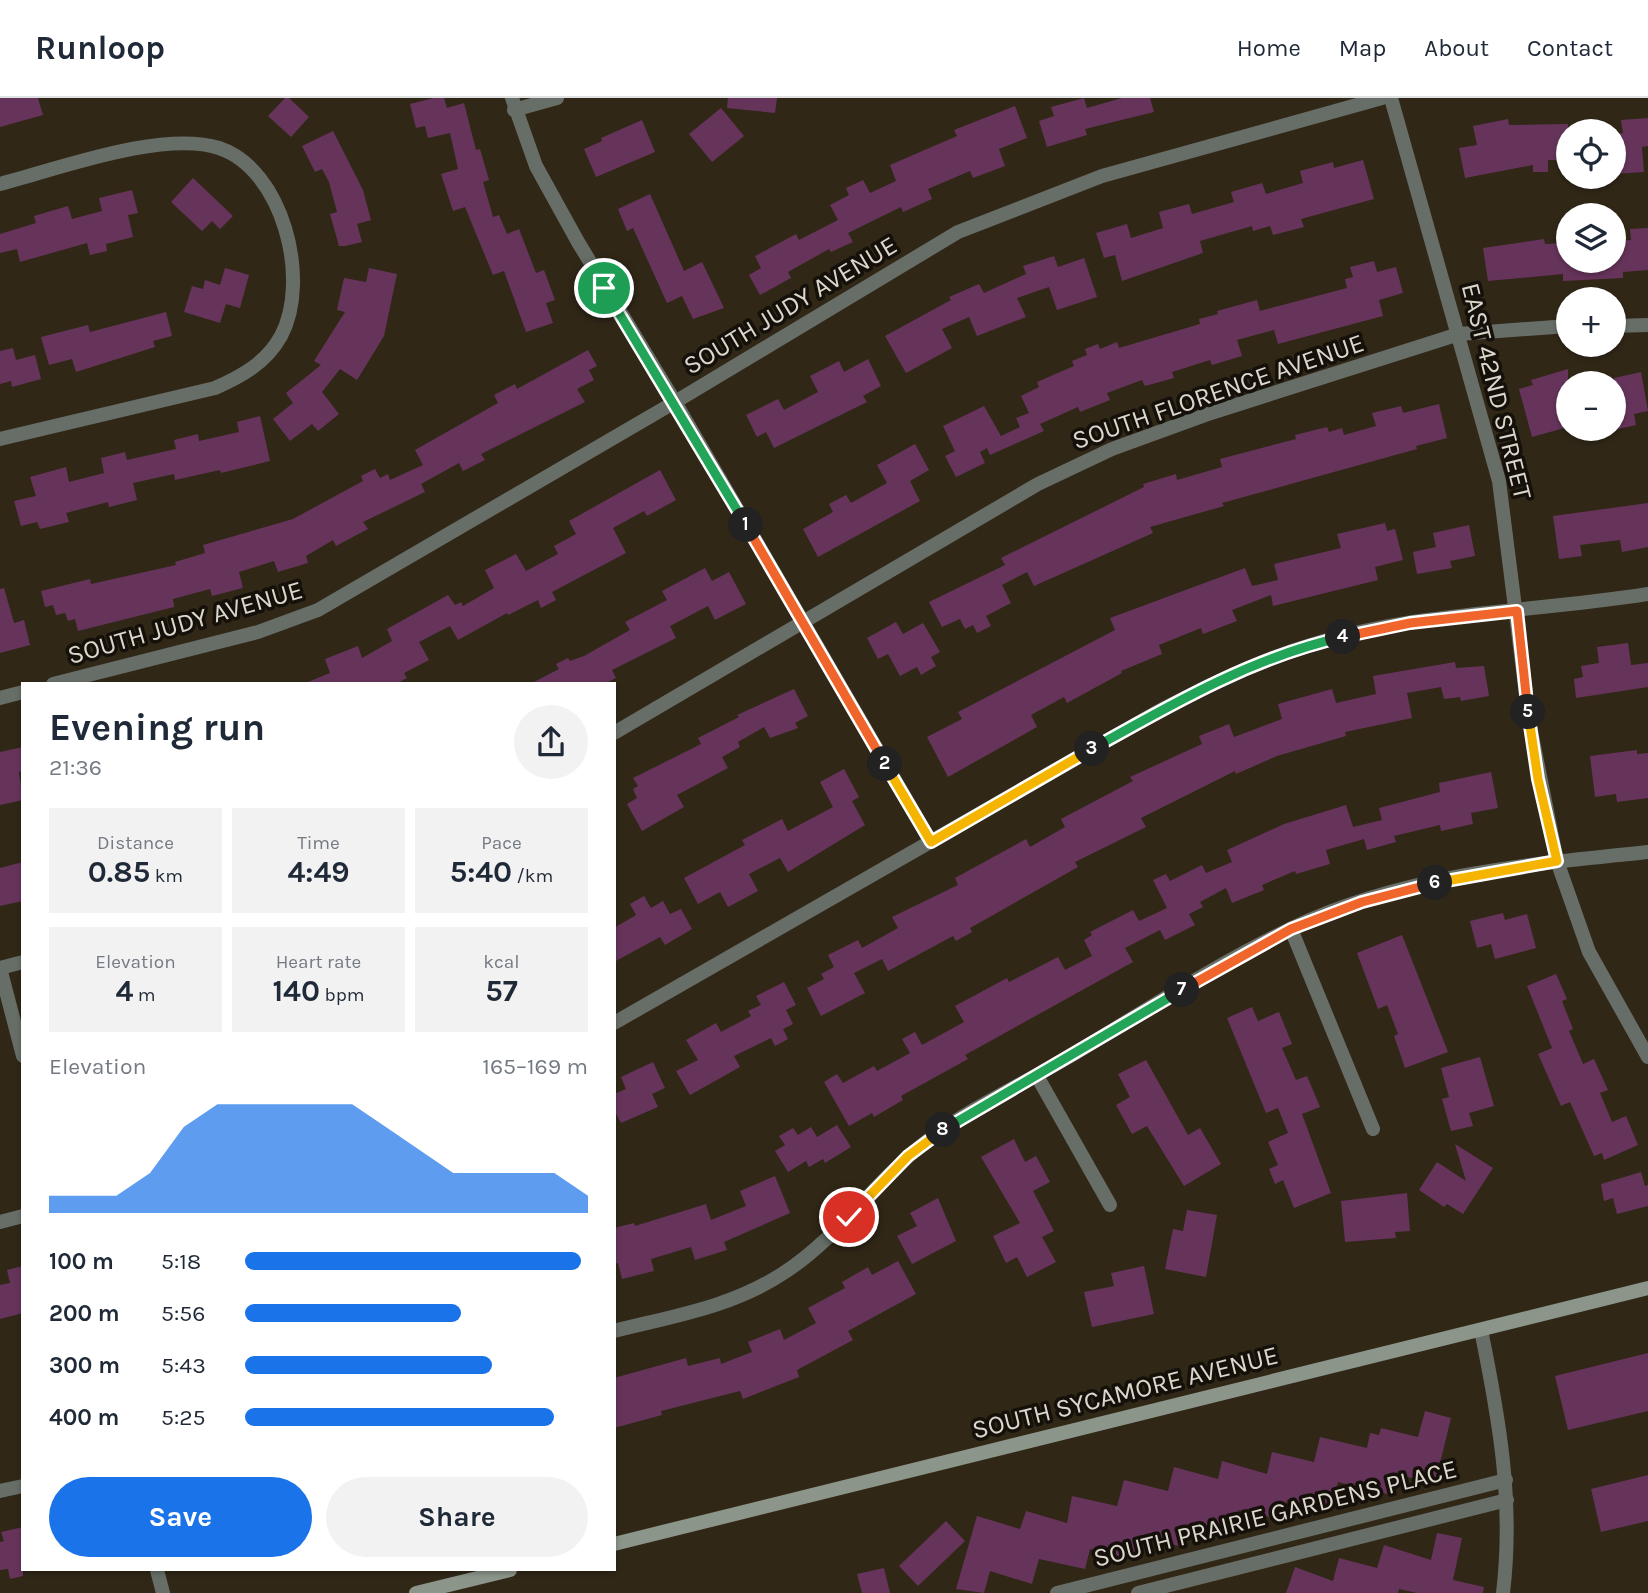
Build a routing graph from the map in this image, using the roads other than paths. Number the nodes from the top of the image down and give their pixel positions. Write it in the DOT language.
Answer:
graph roads {
  1 [pos="557,98"];
  2 [pos="1382,98"];
  3 [pos="1391,98"];
  4 [pos="513,104"];
  5 [pos="0,184"];
  6 [pos="1648,325"];
  7 [pos="1626,326"];
  8 [pos="1556,327"];
  9 [pos="1459,334"];
  10 [pos="675,402"];
  11 [pos="0,439"];
  12 [pos="1648,594"];
  13 [pos="1517,611"];
  14 [pos="802,622"];
  15 [pos="61,682"];
  16 [pos="21,693"];
  17 [pos="0,698"];
  18 [pos="616,732"];
  19 [pos="931,842"];
  20 [pos="1648,852"];
  21 [pos="1557,861"];
  22 [pos="1291,929"];
  23 [pos="21,963"];
  24 [pos="0,968"];
  25 [pos="616,1022"];
  26 [pos="21,1048"];
  27 [pos="1648,1057"];
  28 [pos="1037,1076"];
  29 [pos="1373,1129"];
  30 [pos="1110,1205"];
  31 [pos="21,1217"];
  32 [pos="0,1222"];
  33 [pos="1648,1288"];
  34 [pos="1481,1330"];
  35 [pos="616,1331"];
  36 [pos="1506,1480"];
  37 [pos="21,1486"];
  38 [pos="0,1491"];
  39 [pos="1507,1500"];
  40 [pos="616,1544"];
  41 [pos="157,1571"];
  42 [pos="506,1571"];
  43 [pos="163,1593"];
  44 [pos="416,1593"];
  45 [pos="1057,1593"];
  46 [pos="1138,1593"];
  47 [pos="1503,1593"];
  1 -- 4 [label="street"];
  2 -- 10 [label="street, SOUTH JUDY AVENUE"];
  3 -- 9 [label="street, EAST 42ND STREET"];
  4 -- 10 [label="street"];
  5 -- 11 [label="street"];
  6 -- 7 [label="street"];
  8 -- 9 [label="street, SOUTH FLORENCE AVENUE"];
  9 -- 13 [label="street, EAST 42ND STREET"];
  9 -- 14 [label="street, SOUTH FLORENCE AVENUE"];
  10 -- 14 [label="street"];
  10 -- 15 [label="street, SOUTH JUDY AVENUE"];
  12 -- 13 [label="street"];
  13 -- 19 [label="street"];
  13 -- 21 [label="street, EAST 42ND STREET"];
  14 -- 18 [label="street, SOUTH FLORENCE AVENUE"];
  14 -- 19 [label="street"];
  16 -- 17 [label="street"];
  19 -- 25 [label="street"];
  20 -- 21 [label="street"];
  21 -- 22 [label="street"];
  21 -- 27 [label="street, EAST 42ND STREET"];
  22 -- 28 [label="street"];
  22 -- 29 [label="street"];
  23 -- 24 [label="street"];
  24 -- 26 [label="street"];
  28 -- 30 [label="street"];
  28 -- 35 [label="street"];
  31 -- 32 [label="street"];
  33 -- 34 [label="main road, SOUTH SYCAMORE AVENUE"];
  34 -- 36 [label="street"];
  34 -- 40 [label="main road, SOUTH SYCAMORE AVENUE"];
  36 -- 39 [label="street"];
  36 -- 45 [label="street, SOUTH PRAIRIE GARDENS PLACE"];
  37 -- 38 [label="street"];
  39 -- 46 [label="street, SOUTH PRAIRIE GARDENS PLACE"];
  39 -- 47 [label="street"];
  41 -- 43 [label="street"];
  42 -- 44 [label="main road"];
}
